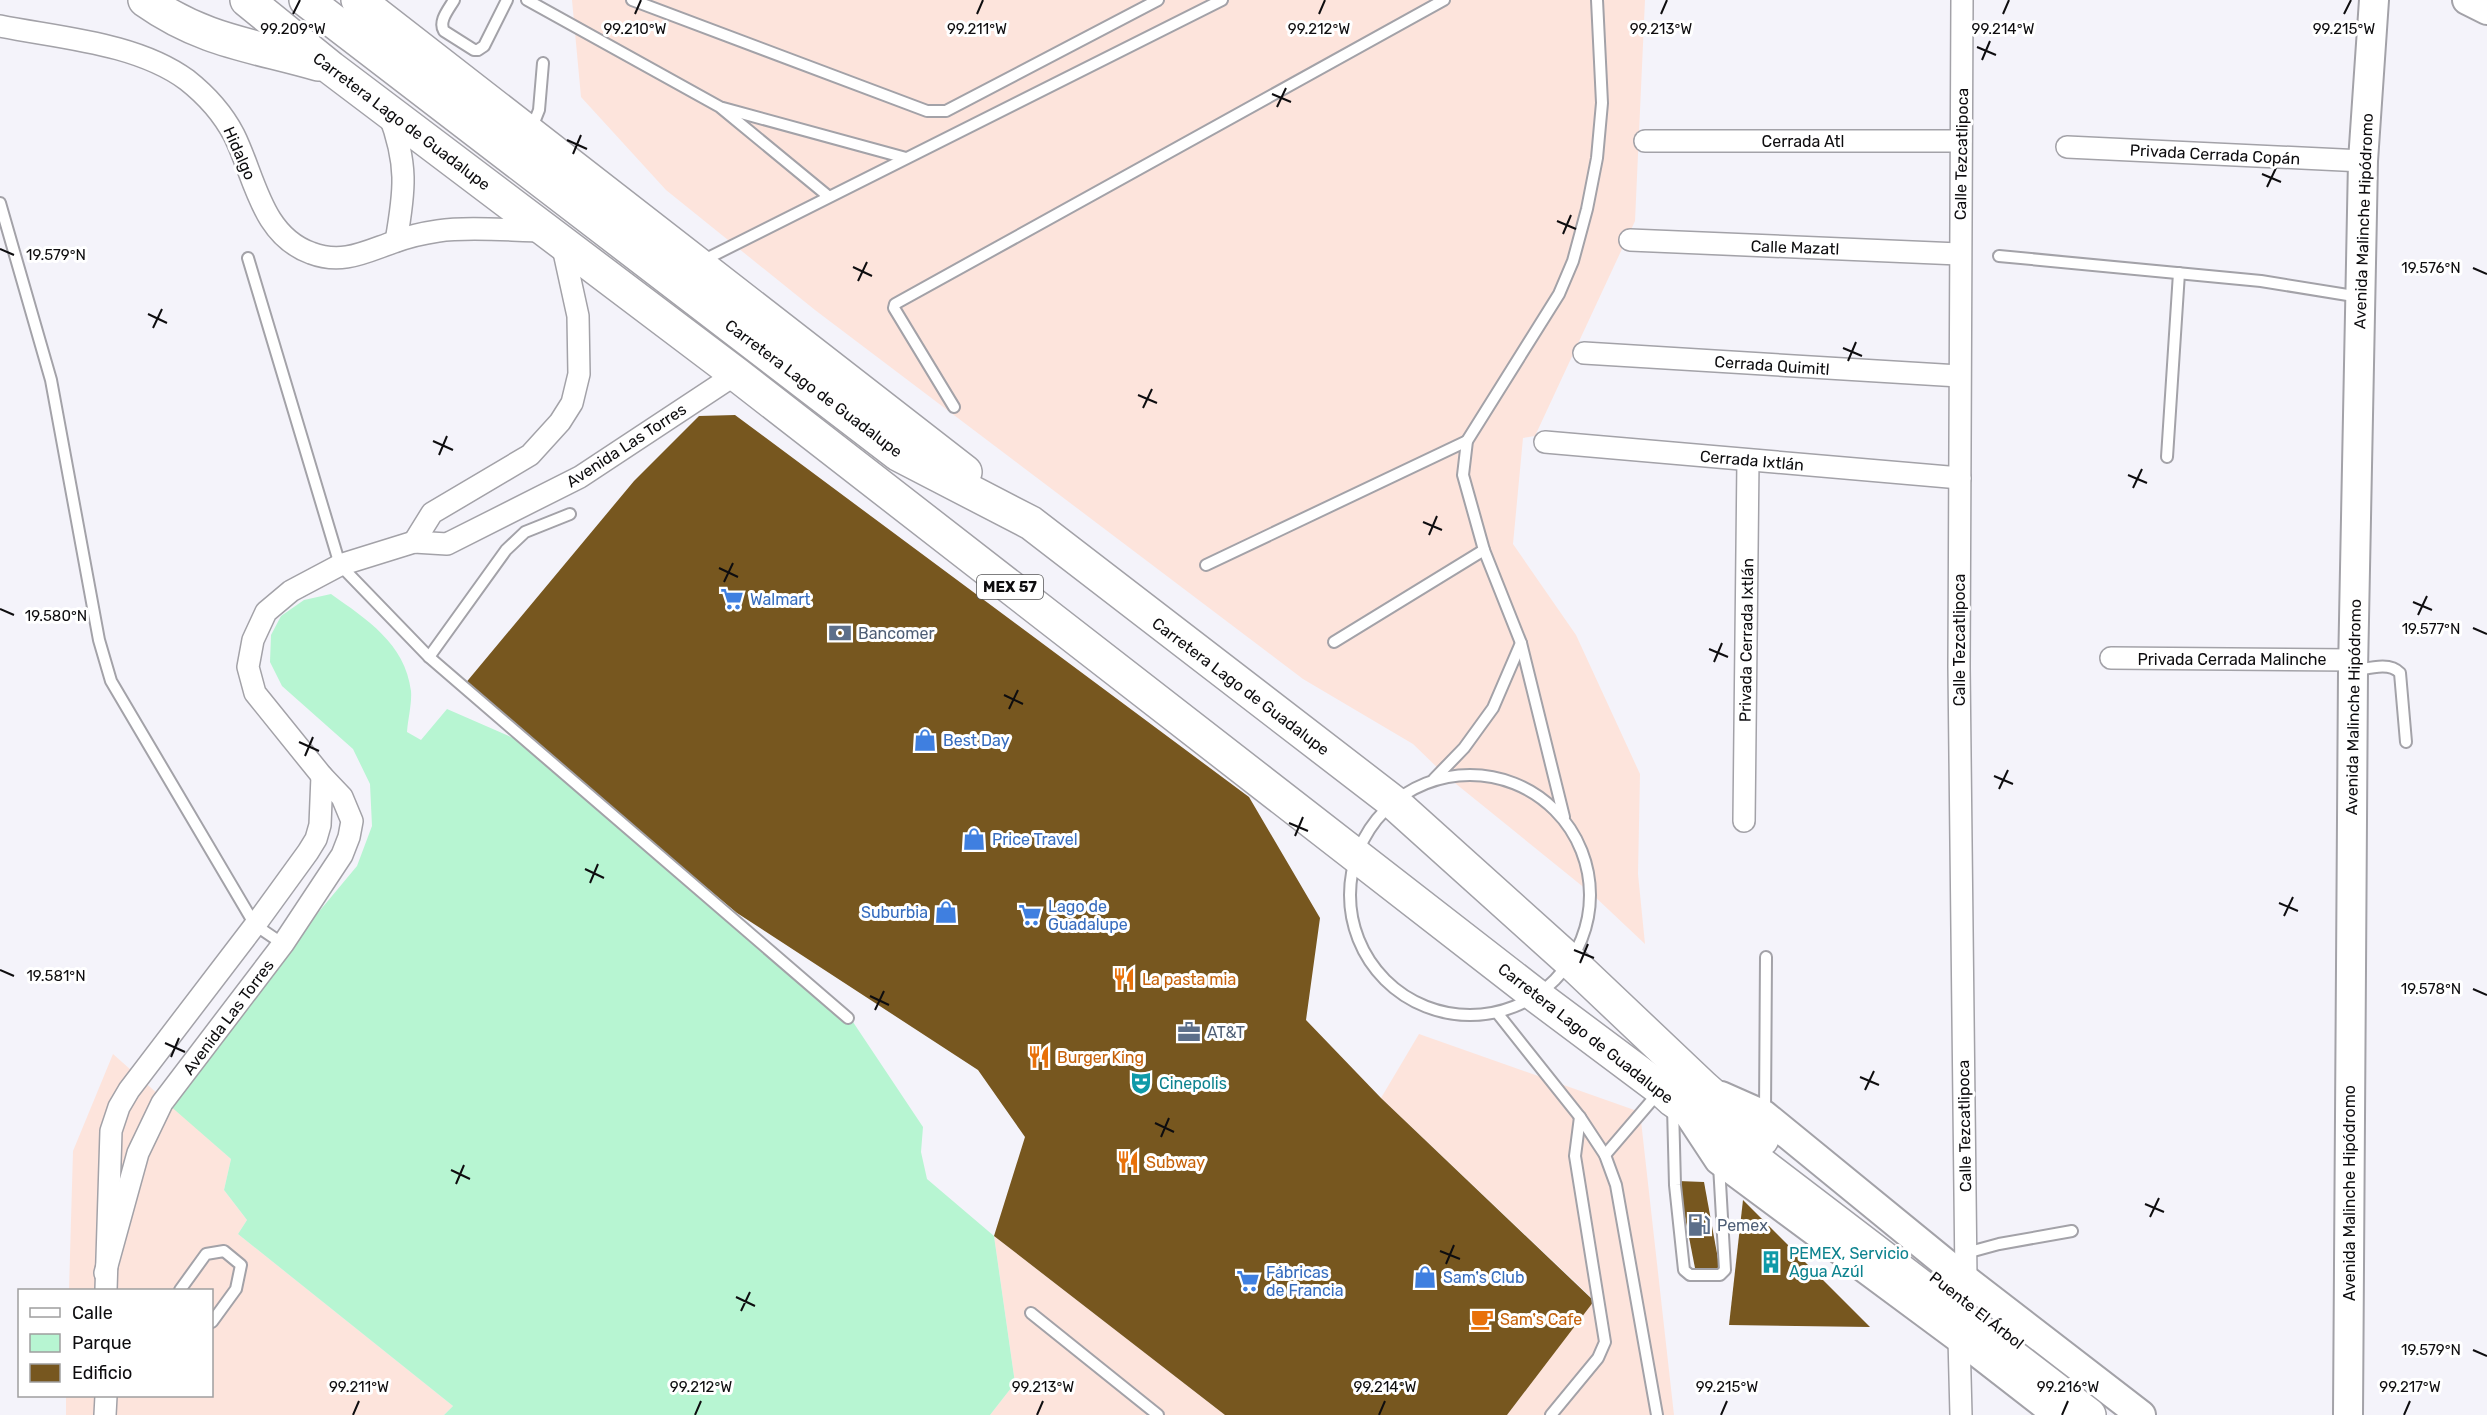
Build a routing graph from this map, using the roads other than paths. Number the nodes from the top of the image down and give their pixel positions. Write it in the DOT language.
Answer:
graph roads {
  1 [pos="145,0"];
  2 [pos="247,0"];
  3 [pos="306,0"];
  4 [pos="358,0"];
  5 [pos="454,0"];
  6 [pos="507,0"];
  7 [pos="527,0"];
  8 [pos="632,0"];
  9 [pos="1158,0"];
  10 [pos="1222,0"];
  11 [pos="1444,0"];
  12 [pos="1597,0"];
  13 [pos="1962,0"];
  14 [pos="2374,0"];
  15 [pos="2468,0"];
  16 [pos="2487,10"];
  17 [pos="0,26"];
  18 [pos="543,63"];
  19 [pos="331,68"];
  20 [pos="720,107"];
  21 [pos="387,108"];
  22 [pos="530,133"];
  23 [pos="1645,141"];
  24 [pos="1961,141"];
  25 [pos="2067,147"];
  26 [pos="906,158"];
  27 [pos="2363,161"];
  28 [pos="828,196"];
  29 [pos="0,203"];
  30 [pos="554,237"];
  31 [pos="1630,240"];
  32 [pos="396,241"];
  33 [pos="1959,254"];
  34 [pos="1999,256"];
  35 [pos="248,258"];
  36 [pos="697,263"];
  37 [pos="2179,273"];
  38 [pos="2360,297"];
  39 [pos="1584,353"];
  40 [pos="736,374"];
  41 [pos="1959,376"];
  42 [pos="954,407"];
  43 [pos="1467,441"];
  44 [pos="1545,442"];
  45 [pos="2168,456"];
  46 [pos="1748,460"];
  47 [pos="1960,478"];
  48 [pos="570,514"];
  49 [pos="1031,523"];
  50 [pos="414,542"];
  51 [pos="1485,550"];
  52 [pos="340,565"];
  53 [pos="1206,565"];
  54 [pos="1334,642"];
  55 [pos="1521,643"];
  56 [pos="429,657"];
  57 [pos="2111,658"];
  58 [pos="2353,666"];
  59 [pos="2406,742"];
  60 [pos="322,776"];
  61 [pos="1434,779"];
  62 [pos="1392,801"];
  63 [pos="1564,817"];
  64 [pos="1744,821"];
  65 [pos="1355,854"];
  66 [pos="255,925"];
  67 [pos="283,944"];
  68 [pos="1766,957"];
  69 [pos="1571,962"];
  70 [pos="1538,997"];
  71 [pos="1498,1014"];
  72 [pos="848,1018"];
  73 [pos="1681,1097"];
  74 [pos="1764,1115"];
  75 [pos="1580,1117"];
  76 [pos="1605,1155"];
  77 [pos="1719,1160"];
  78 [pos="1849,1221"];
  79 [pos="2072,1231"];
  80 [pos="1966,1267"];
  81 [pos="106,1282"];
  82 [pos="181,1289"];
  83 [pos="1031,1313"];
  84 [pos="213,1321"];
  85 [pos="1959,1338"];
  86 [pos="2350,1414"];
  87 [pos="1158,1415"];
  88 [pos="1551,1415"];
  89 [pos="1657,1415"];
  90 [pos="1961,1415"];
  91 [pos="2058,1415"];
  92 [pos="2089,1415"];
  93 [pos="2113,1415"];
  94 [pos="2141,1415"];
  1 -- 19 [label="main road"];
  2 -- 19 [label="main road, Carretera Lago de Guadalupe"];
  3 -- 49 [label="main road, Carretera Lago de Guadalupe / MEX 57"];
  4 -- 22 [label="main road"];
  5 -- 6 [label="lane"];
  7 -- 20 [label="lane"];
  8 -- 9 [label="lane"];
  10 -- 26 [label="lane"];
  11 -- 42 [label="lane"];
  12 -- 43 [label="lane"];
  13 -- 24 [label="street, Calle Tezcatlipoca"];
  14 -- 27 [label="street, Avenida Malinche Hipódromo"];
  15 -- 16 [label="street"];
  17 -- 32 [label="street, Hidalgo"];
  18 -- 22 [label="lane"];
  19 -- 21 [label="main road, Carretera Lago de Guadalupe / MEX 57"];
  20 -- 26 [label="lane"];
  20 -- 28 [label="lane"];
  21 -- 30 [label="main road, Carretera Lago de Guadalupe / MEX 57"];
  21 -- 32 [label="street"];
  22 -- 36 [label="main road"];
  23 -- 24 [label="street, Cerrada Atl"];
  24 -- 33 [label="street, Calle Tezcatlipoca"];
  25 -- 27 [label="street, Privada Cerrada Copán"];
  26 -- 28 [label="lane"];
  27 -- 38 [label="street, Avenida Malinche Hipódromo"];
  28 -- 36 [label="lane"];
  29 -- 66 [label="lane"];
  30 -- 32 [label="street, Hidalgo"];
  30 -- 40 [label="main road, Carretera Lago de Guadalupe / MEX 57"];
  30 -- 50 [label="street"];
  31 -- 33 [label="street, Calle Mazatl"];
  33 -- 41 [label="street, Calle Tezcatlipoca"];
  34 -- 37 [label="lane"];
  35 -- 52 [label="lane"];
  36 -- 49 [label="main road"];
  37 -- 38 [label="lane"];
  37 -- 45 [label="lane"];
  38 -- 58 [label="street, Avenida Malinche Hipódromo"];
  39 -- 41 [label="street, Cerrada Quimitl"];
  40 -- 50 [label="street, Avenida Las Torres"];
  40 -- 65 [label="main road, Carretera Lago de Guadalupe / MEX 57"];
  41 -- 47 [label="street, Calle Tezcatlipoca"];
  43 -- 51 [label="lane"];
  43 -- 53 [label="lane"];
  44 -- 46 [label="street, Cerrada Ixtlán"];
  46 -- 47 [label="street, Cerrada Ixtlán"];
  46 -- 64 [label="street, Privada Cerrada Ixtlán"];
  47 -- 80 [label="street, Calle Tezcatlipoca"];
  48 -- 56 [label="lane"];
  49 -- 62 [label="main road, Carretera Lago de Guadalupe / MEX 57"];
  50 -- 52 [label="street, Avenida Las Torres"];
  51 -- 54 [label="lane"];
  51 -- 55 [label="lane"];
  52 -- 56 [label="lane"];
  52 -- 60 [label="street, Avenida Las Torres"];
  55 -- 61 [label="lane"];
  55 -- 63 [label="lane"];
  56 -- 72 [label="lane"];
  57 -- 58 [label="street, Privada Cerrada Malinche"];
  58 -- 59 [label="lane"];
  58 -- 86 [label="street, Avenida Malinche Hipódromo"];
  60 -- 66 [label="street, Avenida Las Torres"];
  60 -- 67 [label="street, Avenida Las Torres"];
  61 -- 62 [label="lane"];
  61 -- 63 [label="lane"];
  62 -- 65 [label="lane"];
  62 -- 69 [label="main road, Carretera Lago de Guadalupe / MEX 57"];
  63 -- 69 [label="lane"];
  65 -- 70 [label="main road, Carretera Lago de Guadalupe / MEX 57"];
  65 -- 71 [label="lane"];
  66 -- 67 [label="lane"];
  66 -- 81 [label="street, Avenida Las Torres"];
  67 -- 81 [label="street, Avenida Las Torres"];
  68 -- 74 [label="lane"];
  69 -- 70 [label="lane"];
  69 -- 73 [label="main road, Carretera Lago de Guadalupe / MEX 57"];
  70 -- 71 [label="lane"];
  70 -- 73 [label="main road, Carretera Lago de Guadalupe / MEX 57"];
  71 -- 75 [label="lane"];
  73 -- 74 [label="street, Carretera Lago de Guadalupe / MEX 57"];
  73 -- 76 [label="lane"];
  73 -- 77 [label="street, Carretera Lago de Guadalupe / MEX 57"];
  73 -- 77 [label="lane"];
  73 -- 78 [label="main road, Puente El Árbol"];
  74 -- 80 [label="street, Carretera Lago de Guadalupe / MEX 57"];
  75 -- 76 [label="lane"];
  75 -- 88 [label="lane"];
  76 -- 89 [label="lane"];
  77 -- 85 [label="street, Carretera Lago de Guadalupe / MEX 57"];
  78 -- 92 [label="main road, Puente El Árbol"];
  78 -- 93 [label="main road, Puente El Árbol"];
  79 -- 80 [label="lane"];
  80 -- 94 [label="street, Carretera Lago de Guadalupe / MEX 57"];
  82 -- 84 [label="lane"];
  83 -- 87 [label="lane"];
  85 -- 90 [label="street"];
  85 -- 91 [label="street, Carretera Lago de Guadalupe / MEX 57"];
}
